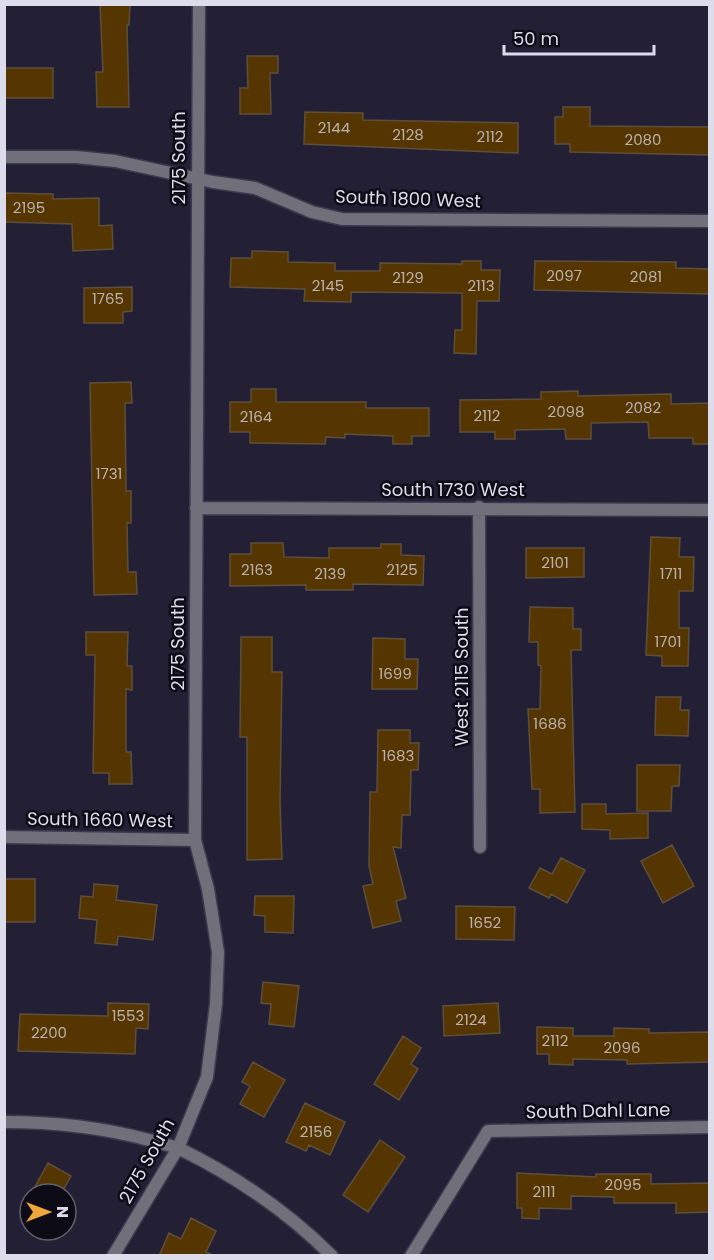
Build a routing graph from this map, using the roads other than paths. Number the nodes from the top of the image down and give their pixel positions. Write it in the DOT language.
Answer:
graph roads {
  1 [pos="199,4"];
  2 [pos="4,158"];
  3 [pos="197,179"];
  4 [pos="710,221"];
  5 [pos="479,507"];
  6 [pos="196,508"];
  7 [pos="710,510"];
  8 [pos="4,837"];
  9 [pos="195,840"];
  10 [pos="480,847"];
  11 [pos="4,1122"];
  12 [pos="710,1127"];
  13 [pos="178,1149"];
  14 [pos="113,1256"];
  15 [pos="332,1256"];
  16 [pos="411,1256"];
  1 -- 3 [label="street, 2175 South"];
  2 -- 3 [label="street, South 1800 West"];
  3 -- 4 [label="street, South 1800 West"];
  3 -- 6 [label="street, 2175 South"];
  5 -- 6 [label="street, South 1730 West"];
  5 -- 7 [label="street, South 1730 West"];
  5 -- 10 [label="street, West 2115 South"];
  6 -- 9 [label="street, 2175 South"];
  8 -- 9 [label="street, South 1660 West"];
  9 -- 13 [label="street, 2175 South"];
  11 -- 13 [label="street"];
  12 -- 16 [label="street, South Dahl Lane"];
  13 -- 14 [label="street, 2175 South"];
  13 -- 15 [label="street"];
}
